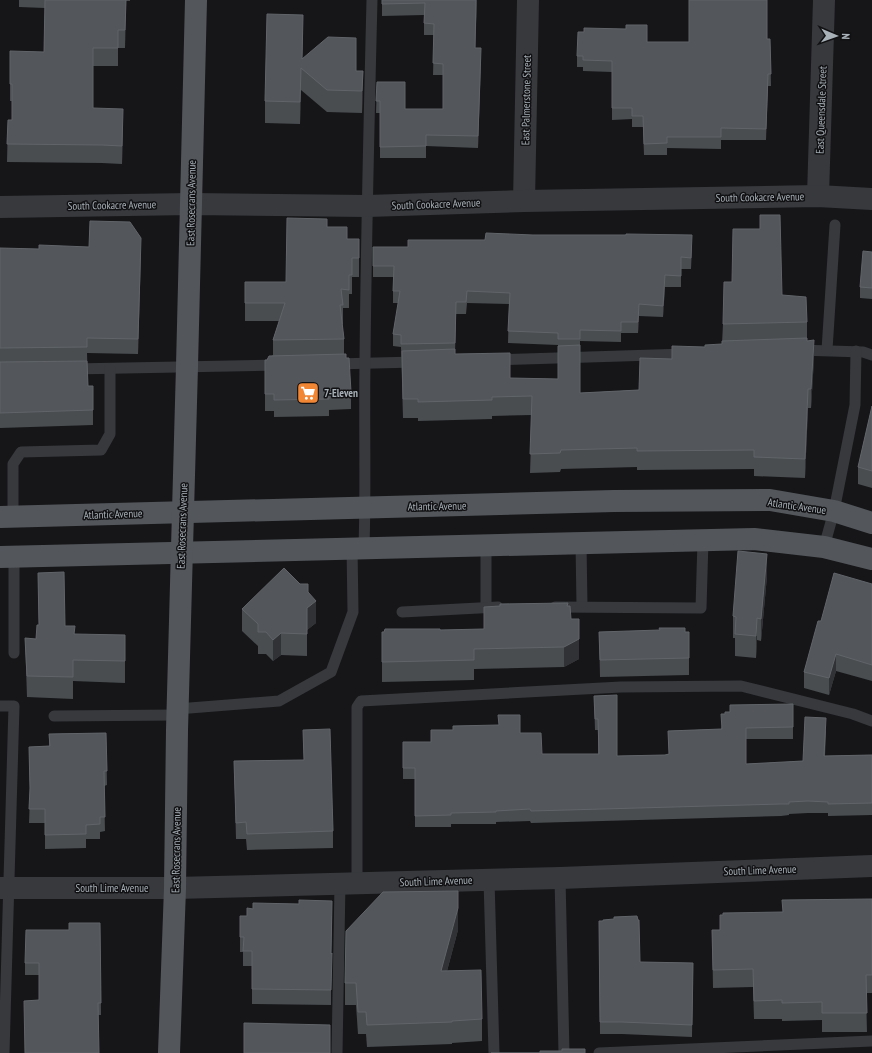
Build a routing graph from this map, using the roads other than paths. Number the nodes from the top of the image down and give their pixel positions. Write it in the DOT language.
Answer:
graph roads {
  1 [pos="196,0"];
  2 [pos="372,0"];
  3 [pos="528,0"];
  4 [pos="824,0"];
  5 [pos="818,196"];
  6 [pos="872,199"];
  7 [pos="524,201"];
  8 [pos="192,204"];
  9 [pos="367,206"];
  10 [pos="0,207"];
  11 [pos="835,225"];
  12 [pos="788,350"];
  13 [pos="827,350"];
  14 [pos="856,351"];
  15 [pos="700,353"];
  16 [pos="872,355"];
  17 [pos="484,360"];
  18 [pos="429,362"];
  19 [pos="326,364"];
  20 [pos="365,364"];
  21 [pos="288,365"];
  22 [pos="187,366"];
  23 [pos="63,369"];
  24 [pos="110,369"];
  25 [pos="366,508"];
  26 [pos="834,511"];
  27 [pos="183,512"];
  28 [pos="7,516"];
  29 [pos="872,523"];
  30 [pos="703,540"];
  31 [pos="581,543"];
  32 [pos="486,545"];
  33 [pos="358,547"];
  34 [pos="824,547"];
  35 [pos="181,553"];
  36 [pos="7,557"];
  37 [pos="872,558"];
  38 [pos="582,606"];
  39 [pos="510,607"];
  40 [pos="542,607"];
  41 [pos="486,608"];
  42 [pos="402,612"];
  43 [pos="14,653"];
  44 [pos="0,706"];
  45 [pos="177,712"];
  46 [pos="54,716"];
  47 [pos="872,721"];
  48 [pos="872,866"];
  49 [pos="560,878"];
  50 [pos="489,880"];
  51 [pos="349,884"];
  52 [pos="4,888"];
  53 [pos="175,888"];
  54 [pos="872,1042"];
  55 [pos="4,1053"];
  56 [pos="169,1053"];
  57 [pos="337,1053"];
  58 [pos="494,1053"];
  59 [pos="564,1053"];
  60 [pos="599,1053"];
  1 -- 8 [label="main road, East Rosecrans Avenue"];
  2 -- 9 [label="lane"];
  3 -- 7 [label="street, East Palmerstone Street"];
  4 -- 5 [label="street, East Queensdale Street"];
  5 -- 6 [label="street, South Cookacre Avenue"];
  5 -- 7 [label="street, South Cookacre Avenue"];
  7 -- 9 [label="street, South Cookacre Avenue"];
  8 -- 9 [label="street, South Cookacre Avenue"];
  8 -- 10 [label="street, South Cookacre Avenue"];
  8 -- 22 [label="main road, East Rosecrans Avenue"];
  9 -- 20 [label="lane"];
  11 -- 13 [label="lane"];
  12 -- 13 [label="lane"];
  13 -- 14 [label="lane"];
  14 -- 16 [label="lane"];
  14 -- 26 [label="lane"];
  15 -- 17 [label="lane"];
  18 -- 20 [label="lane"];
  19 -- 20 [label="lane"];
  20 -- 25 [label="lane"];
  21 -- 22 [label="lane"];
  22 -- 24 [label="lane"];
  22 -- 27 [label="main road, East Rosecrans Avenue"];
  23 -- 24 [label="lane"];
  24 -- 28 [label="lane"];
  25 -- 26 [label="main road, Atlantic Avenue"];
  25 -- 27 [label="main road, Atlantic Avenue"];
  25 -- 33 [label="lane"];
  26 -- 29 [label="main road, Atlantic Avenue"];
  26 -- 34 [label="lane"];
  27 -- 28 [label="main road, Atlantic Avenue"];
  27 -- 35 [label="main road, East Rosecrans Avenue"];
  30 -- 31 [label="main road"];
  30 -- 34 [label="main road"];
  30 -- 38 [label="lane"];
  31 -- 32 [label="main road"];
  31 -- 38 [label="lane"];
  32 -- 33 [label="main road"];
  32 -- 41 [label="lane"];
  33 -- 35 [label="main road"];
  33 -- 45 [label="lane"];
  34 -- 37 [label="main road"];
  35 -- 36 [label="main road"];
  35 -- 45 [label="main road, East Rosecrans Avenue"];
  36 -- 43 [label="lane"];
  38 -- 40 [label="lane"];
  39 -- 41 [label="lane"];
  41 -- 42 [label="lane"];
  44 -- 52 [label="lane"];
  45 -- 46 [label="lane"];
  45 -- 53 [label="main road, East Rosecrans Avenue"];
  47 -- 51 [label="lane"];
  48 -- 49 [label="street, South Lime Avenue"];
  49 -- 50 [label="street, South Lime Avenue"];
  49 -- 59 [label="lane"];
  50 -- 51 [label="street, South Lime Avenue"];
  50 -- 58 [label="lane"];
  51 -- 53 [label="street, South Lime Avenue"];
  51 -- 57 [label="lane"];
  52 -- 53 [label="street, South Lime Avenue"];
  52 -- 55 [label="lane"];
  53 -- 56 [label="main road, East Rosecrans Avenue"];
  54 -- 60 [label="lane"];
}
